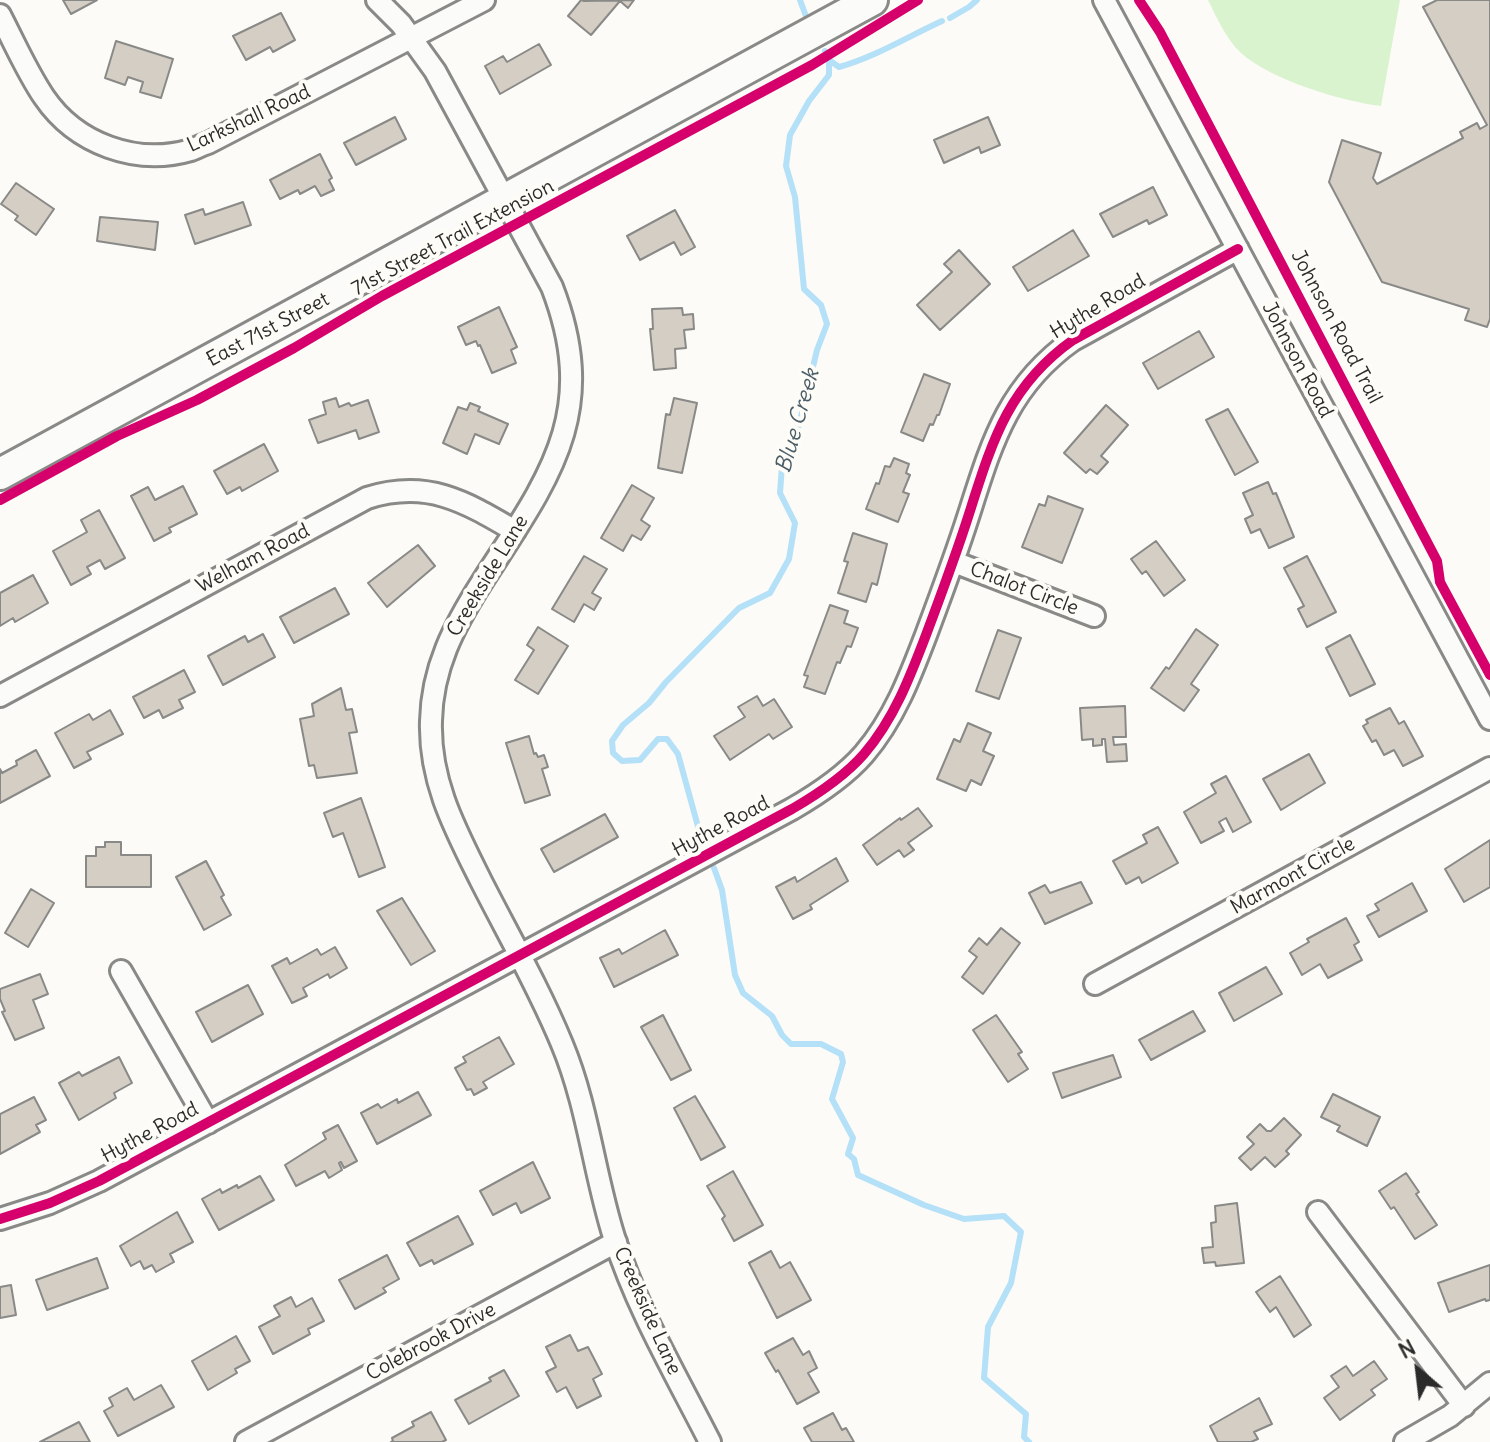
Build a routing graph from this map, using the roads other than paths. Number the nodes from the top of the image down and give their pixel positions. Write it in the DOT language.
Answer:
graph roads {
  1 [pos="377,0"];
  2 [pos="484,0"];
  3 [pos="872,0"];
  4 [pos="1104,0"];
  5 [pos="0,15"];
  6 [pos="412,38"];
  7 [pos="505,201"];
  8 [pos="1238,249"];
  9 [pos="0,474"];
  10 [pos="515,531"];
  11 [pos="954,562"];
  12 [pos="1094,616"];
  13 [pos="0,696"];
  14 [pos="1490,719"];
  15 [pos="1490,768"];
  16 [pos="519,957"];
  17 [pos="121,971"];
  18 [pos="1095,984"];
  19 [pos="208,1123"];
  20 [pos="1318,1212"];
  21 [pos="0,1219"];
  22 [pos="616,1242"];
  23 [pos="1490,1383"];
  24 [pos="1464,1406"];
  25 [pos="246,1442"];
  26 [pos="710,1442"];
  27 [pos="1405,1442"];
  1 -- 6 [label="street, Creekside Lane"];
  2 -- 6 [label="street, Larkshall Road"];
  3 -- 7 [label="main road, East 71st Street"];
  4 -- 8 [label="street, Johnson Road"];
  5 -- 6 [label="street, Larkshall Road"];
  6 -- 7 [label="street, Creekside Lane"];
  7 -- 9 [label="main road, East 71st Street"];
  7 -- 10 [label="street, Creekside Lane"];
  8 -- 11 [label="street, Hythe Road"];
  8 -- 14 [label="street, Johnson Road"];
  10 -- 13 [label="street, Welham Road"];
  10 -- 16 [label="street, Creekside Lane"];
  11 -- 12 [label="street, Chalot Circle"];
  11 -- 16 [label="street, Hythe Road"];
  15 -- 18 [label="street, Marmont Circle"];
  16 -- 19 [label="street, Hythe Road"];
  16 -- 22 [label="street, Creekside Lane"];
  17 -- 19 [label="street"];
  19 -- 21 [label="street, Hythe Road"];
  20 -- 24 [label="street"];
  22 -- 25 [label="street, Colebrook Drive"];
  22 -- 26 [label="street, Creekside Lane"];
  23 -- 24 [label="street"];
  24 -- 27 [label="street"];
}
